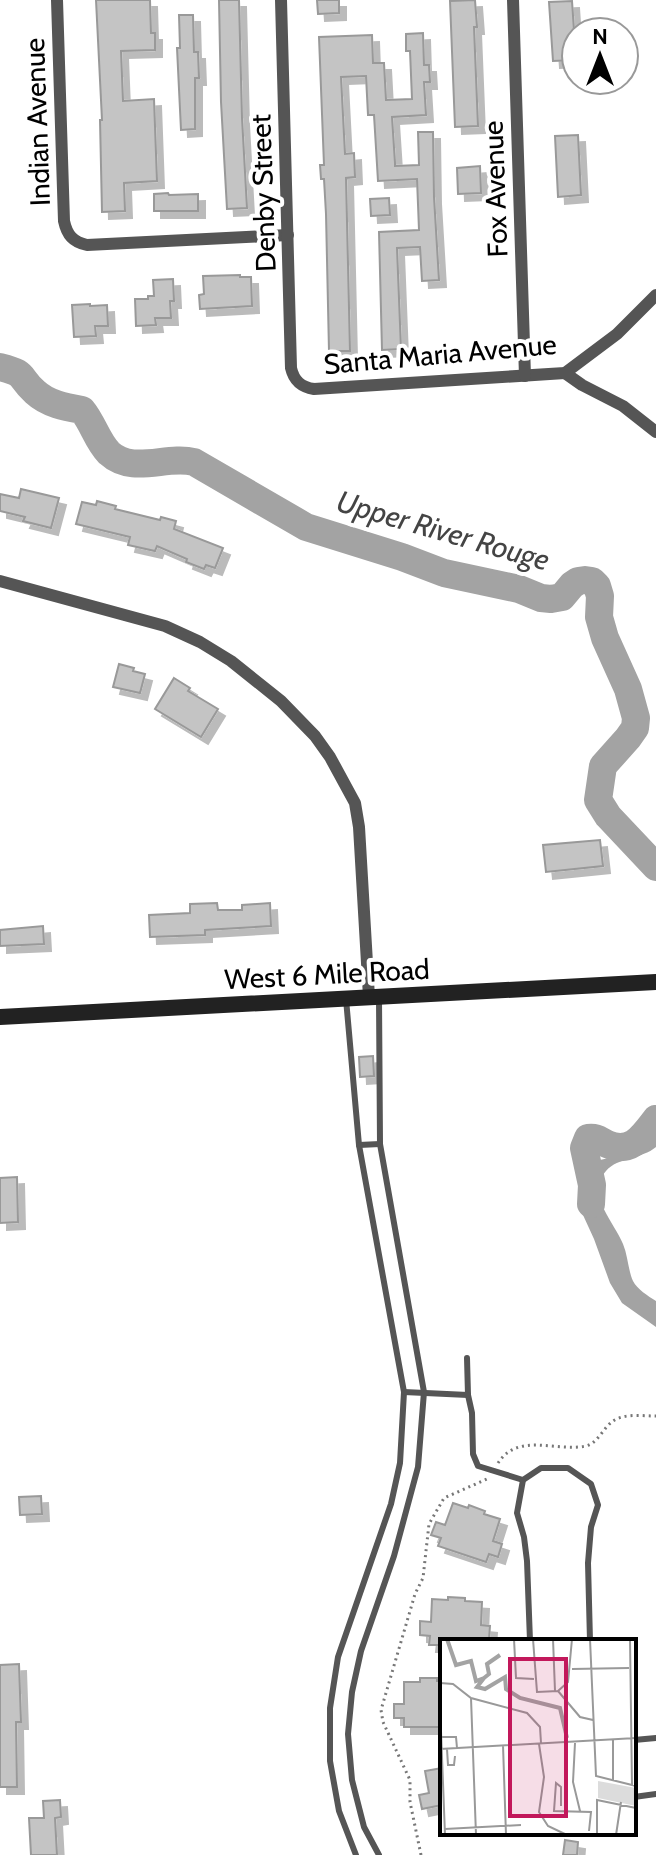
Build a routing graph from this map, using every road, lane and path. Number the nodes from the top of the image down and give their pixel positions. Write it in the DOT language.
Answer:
graph roads {
  1 [pos="57,0"];
  2 [pos="281,0"];
  3 [pos="513,0"];
  4 [pos="288,235"];
  5 [pos="656,295"];
  6 [pos="565,373"];
  7 [pos="525,376"];
  8 [pos="298,382"];
  9 [pos="656,432"];
  10 [pos="0,581"];
  11 [pos="656,982"];
  12 [pos="374,997"];
  13 [pos="346,999"];
  14 [pos="0,1017"];
  15 [pos="380,1144"];
  16 [pos="359,1145"];
  17 [pos="467,1358"];
  18 [pos="404,1392"];
  19 [pos="424,1392"];
  20 [pos="468,1395"];
  21 [pos="656,1416"];
  22 [pos="494,1471"];
  23 [pos="523,1480"];
  24 [pos="530,1639"];
  25 [pos="590,1639"];
  26 [pos="656,1738"];
  27 [pos="636,1740"];
  28 [pos="656,1794"];
  29 [pos="636,1796"];
  30 [pos="356,1855"];
  31 [pos="379,1855"];
  32 [pos="421,1855"];
  1 -- 4 [label="street, Indian Avenue"];
  2 -- 4 [label="street, Denby Street"];
  3 -- 7 [label="street, Fox Avenue"];
  4 -- 8 [label="street, Denby Street"];
  5 -- 6 [label="street, Santa Maria Avenue"];
  6 -- 7 [label="street, Santa Maria Avenue"];
  6 -- 9 [label="street"];
  7 -- 8 [label="street, Santa Maria Avenue"];
  10 -- 12 [label="street"];
  11 -- 12 [label="main road, West 6 Mile Road"];
  12 -- 13 [label="main road, West 6 Mile Road"];
  12 -- 15 [label="lane"];
  13 -- 14 [label="main road, West 6 Mile Road"];
  13 -- 16 [label="lane"];
  15 -- 16 [label="lane"];
  15 -- 19 [label="lane"];
  16 -- 18 [label="lane"];
  17 -- 20 [label="lane"];
  18 -- 19 [label="lane"];
  18 -- 30 [label="lane"];
  19 -- 20 [label="lane"];
  19 -- 31 [label="lane"];
  20 -- 22 [label="lane"];
  21 -- 22 [label="path"];
  22 -- 23 [label="lane"];
  22 -- 32 [label="path"];
  23 -- 24 [label="lane"];
  23 -- 25 [label="lane"];
  26 -- 27 [label="lane"];
  28 -- 29 [label="lane"];
}
